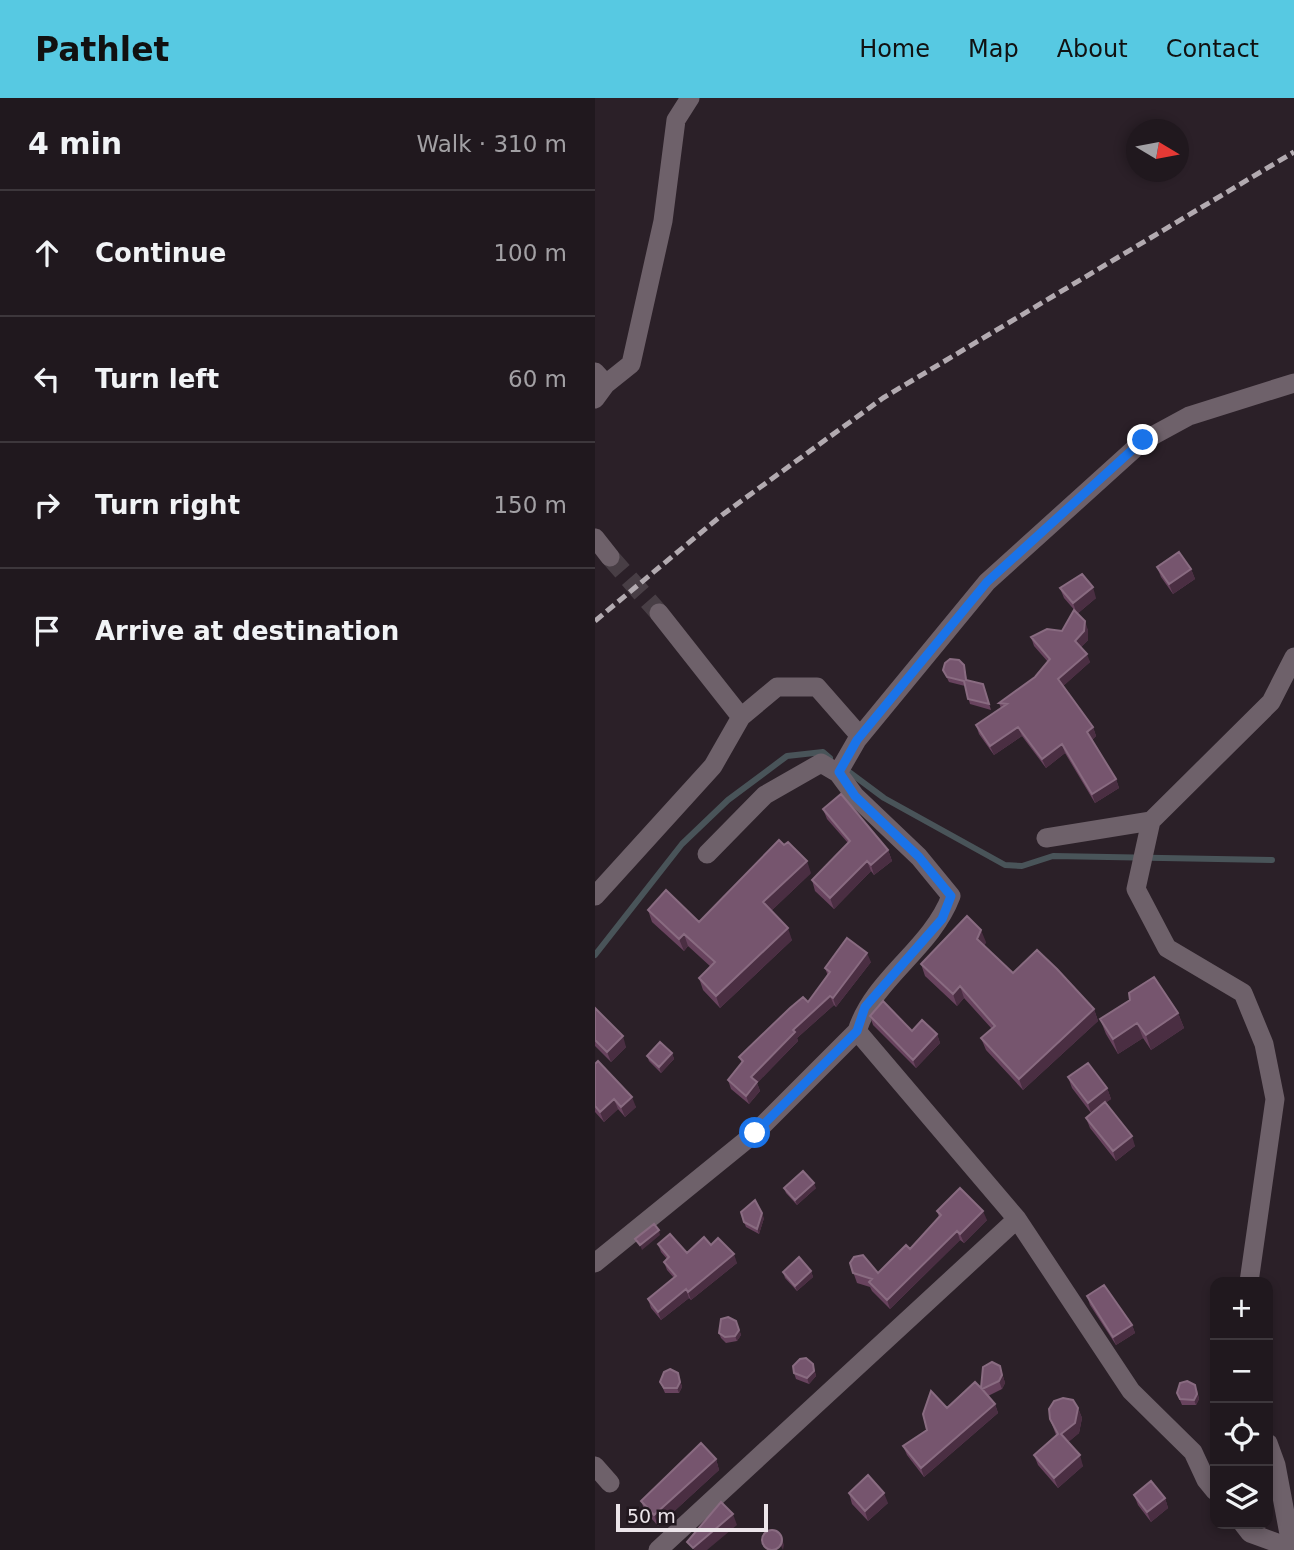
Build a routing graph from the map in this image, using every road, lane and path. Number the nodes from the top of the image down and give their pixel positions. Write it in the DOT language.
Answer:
graph roads {
  1 [pos="690,98"];
  2 [pos="1294,383"];
  3 [pos="599,385"];
  4 [pos="595,538"];
  5 [pos="610,557"];
  6 [pos="659,613"];
  7 [pos="1294,657"];
  8 [pos="741,717"];
  9 [pos="860,736"];
  10 [pos="841,768"];
  11 [pos="1150,821"];
  12 [pos="1046,838"];
  13 [pos="707,854"];
  14 [pos="595,896"];
  15 [pos="857,1031"];
  16 [pos="1017,1219"];
  17 [pos="595,1263"];
  18 [pos="1250,1277"];
  19 [pos="1273,1457"];
  20 [pos="595,1466"];
  21 [pos="1210,1482"];
  22 [pos="610,1483"];
  23 [pos="1247,1529"];
  24 [pos="1291,1549"];
  25 [pos="659,1550"];
  1 -- 3 [label="street"];
  2 -- 9 [label="street"];
  4 -- 5 [label="street"];
  6 -- 8 [label="street"];
  7 -- 11 [label="street"];
  8 -- 9 [label="street"];
  8 -- 14 [label="street"];
  9 -- 10 [label="street"];
  10 -- 13 [label="street"];
  10 -- 15 [label="street"];
  11 -- 12 [label="street"];
  11 -- 18 [label="street"];
  15 -- 16 [label="street"];
  15 -- 17 [label="street"];
  16 -- 21 [label="street"];
  16 -- 25 [label="street"];
  19 -- 24 [label="street"];
  20 -- 22 [label="street"];
  23 -- 24 [label="street"];
}
